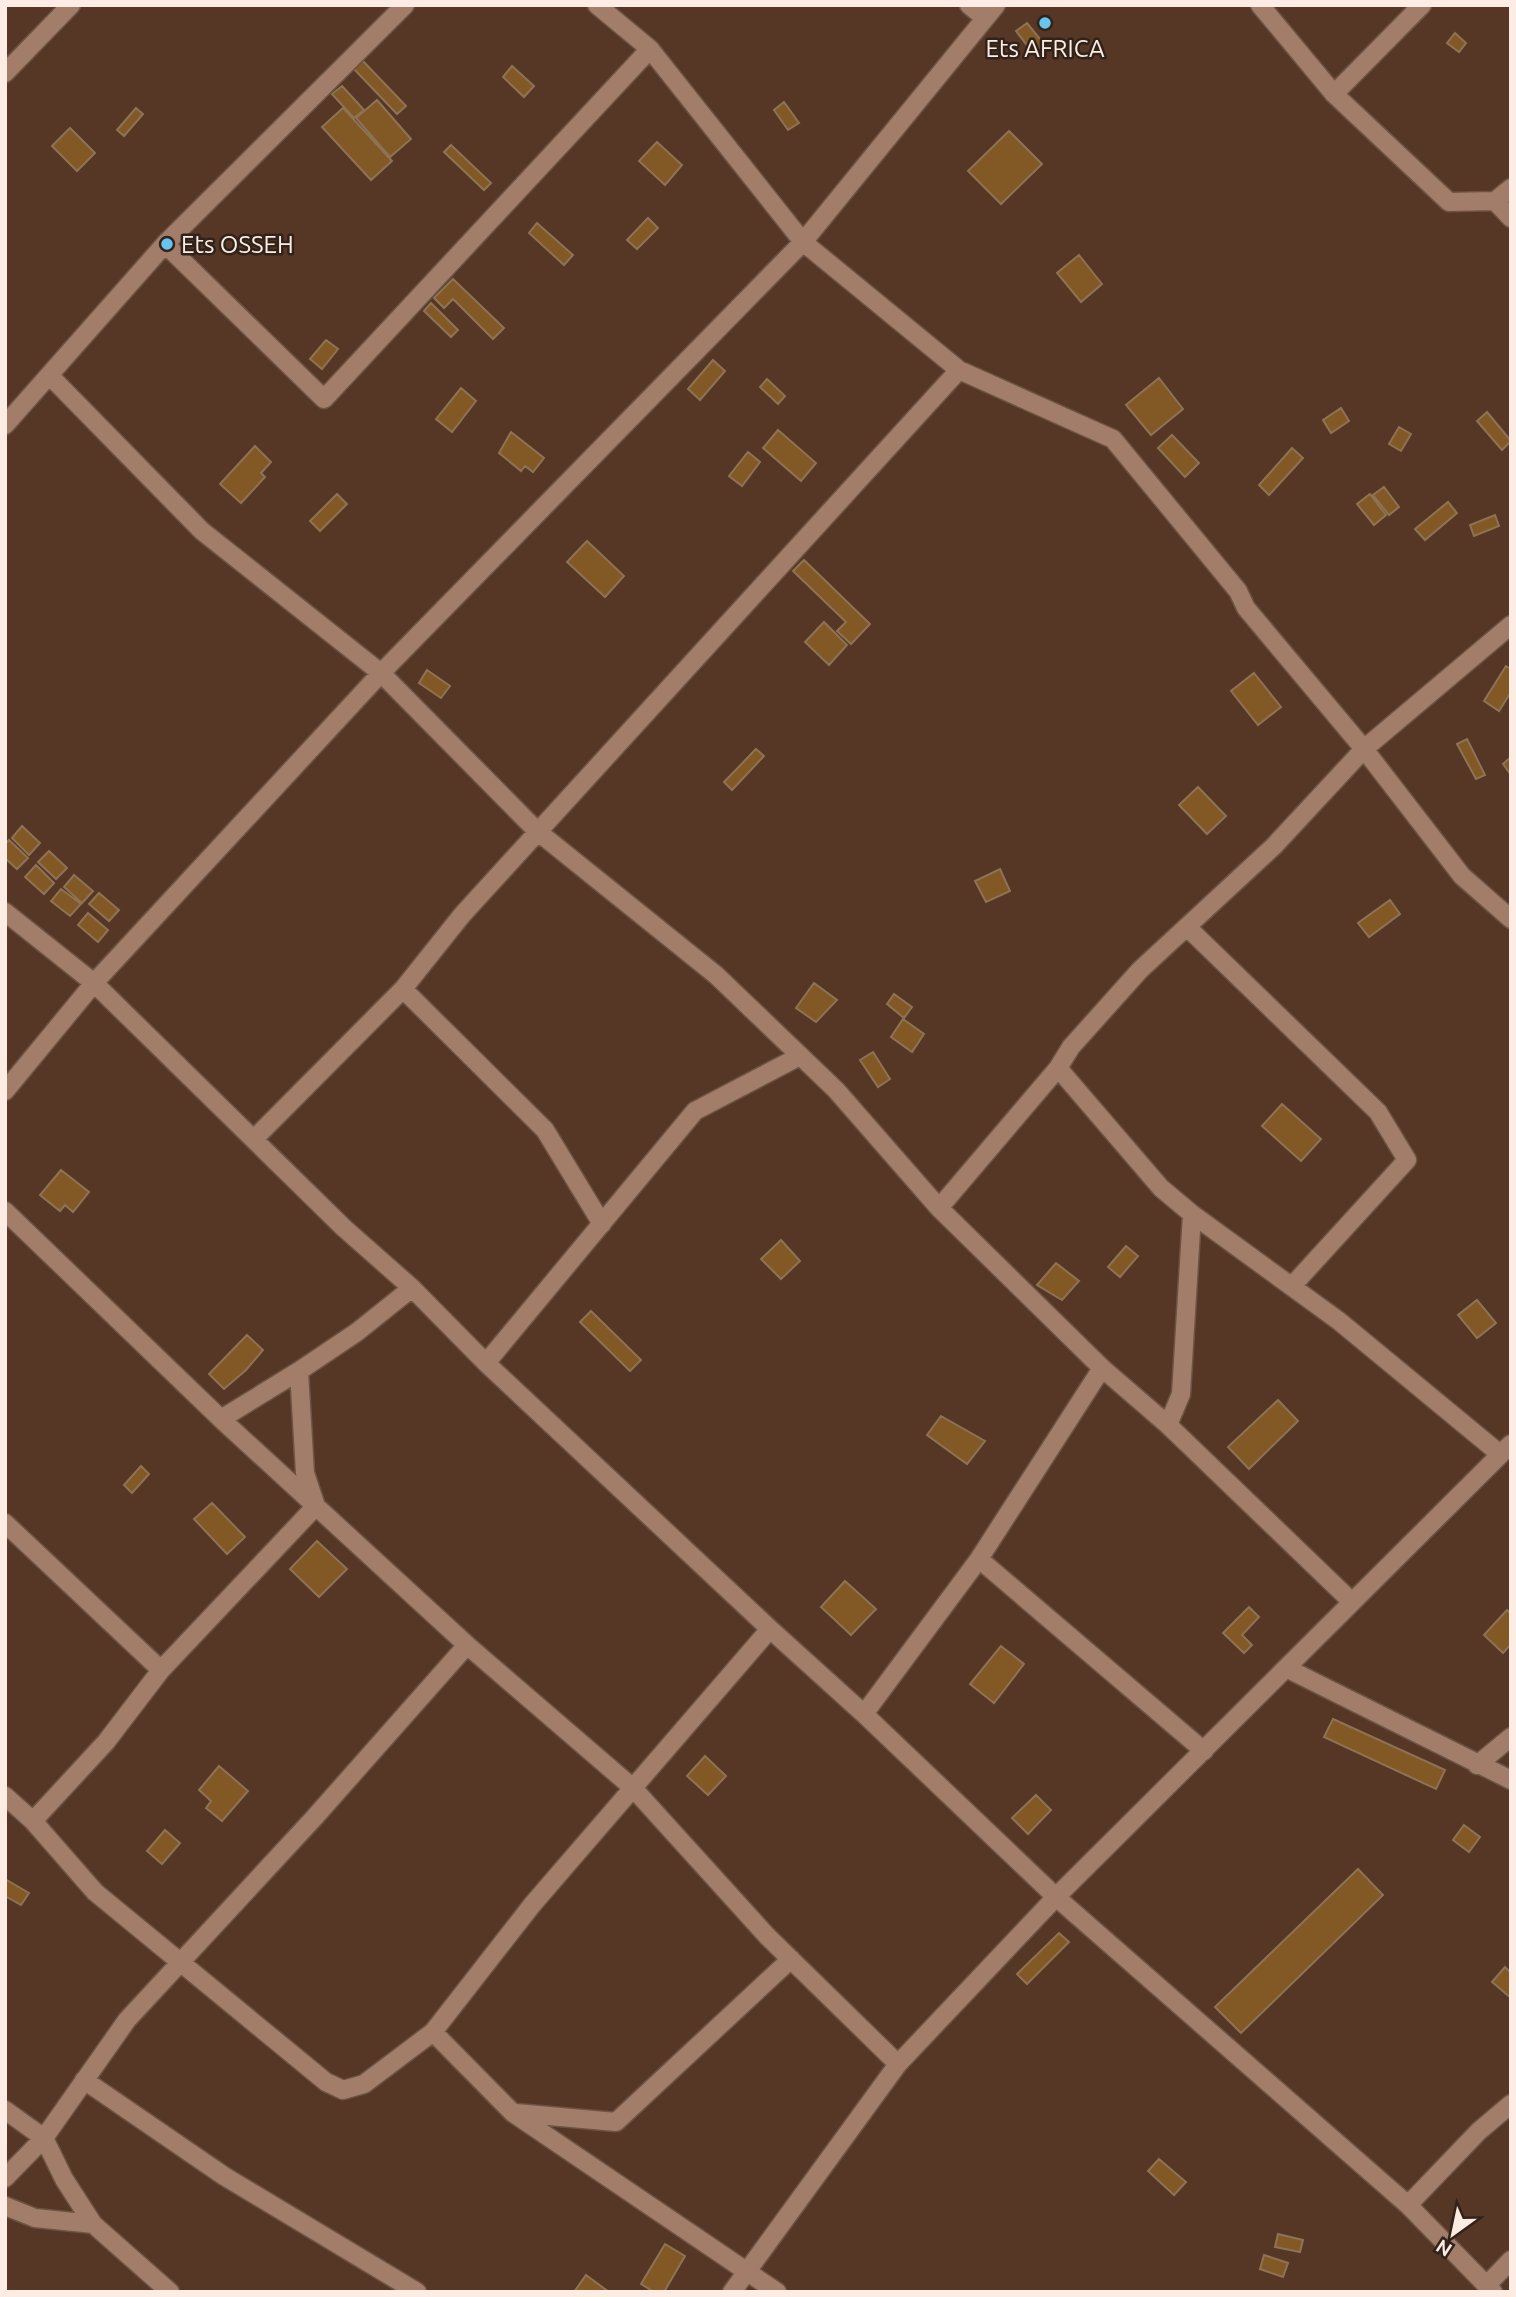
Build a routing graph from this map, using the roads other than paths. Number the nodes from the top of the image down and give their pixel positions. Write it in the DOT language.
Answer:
graph roads {
  1 [pos="71,5"];
  2 [pos="405,5"];
  3 [pos="597,5"];
  4 [pos="969,5"];
  5 [pos="1260,5"];
  6 [pos="1422,5"];
  7 [pos="991,12"];
  8 [pos="650,50"];
  9 [pos="5,72"];
  10 [pos="1334,94"];
  11 [pos="1511,188"];
  12 [pos="1495,201"];
  13 [pos="1511,218"];
  14 [pos="803,242"];
  15 [pos="165,244"];
  16 [pos="959,370"];
  17 [pos="51,377"];
  18 [pos="5,425"];
  19 [pos="1511,625"];
  20 [pos="381,673"];
  21 [pos="1364,749"];
  22 [pos="537,831"];
  23 [pos="5,912"];
  24 [pos="1511,919"];
  25 [pos="1188,928"];
  26 [pos="94,983"];
  27 [pos="404,989"];
  28 [pos="800,1056"];
  29 [pos="1058,1068"];
  30 [pos="5,1091"];
  31 [pos="255,1138"];
  32 [pos="939,1209"];
  33 [pos="5,1211"];
  34 [pos="1192,1214"];
  35 [pos="602,1224"];
  36 [pos="1292,1286"];
  37 [pos="412,1288"];
  38 [pos="486,1363"];
  39 [pos="1102,1368"];
  40 [pos="299,1371"];
  41 [pos="221,1419"];
  42 [pos="1168,1425"];
  43 [pos="1505,1449"];
  44 [pos="316,1506"];
  45 [pos="5,1523"];
  46 [pos="979,1559"];
  47 [pos="1351,1601"];
  48 [pos="770,1629"];
  49 [pos="467,1645"];
  50 [pos="1286,1668"];
  51 [pos="161,1670"];
  52 [pos="864,1714"];
  53 [pos="1511,1737"];
  54 [pos="1204,1751"];
  55 [pos="1477,1765"];
  56 [pos="1511,1780"];
  57 [pos="632,1788"];
  58 [pos="5,1796"];
  59 [pos="33,1821"];
  60 [pos="1056,1897"];
  61 [pos="791,1959"];
  62 [pos="183,1961"];
  63 [pos="433,2032"];
  64 [pos="898,2064"];
  65 [pos="84,2080"];
  66 [pos="1511,2104"];
  67 [pos="5,2110"];
  68 [pos="513,2113"];
  69 [pos="44,2138"];
  70 [pos="5,2178"];
  71 [pos="1408,2205"];
  72 [pos="5,2206"];
  73 [pos="93,2224"];
  74 [pos="1511,2260"];
  75 [pos="745,2270"];
  76 [pos="1490,2288"];
  77 [pos="170,2292"];
  78 [pos="417,2292"];
  79 [pos="732,2292"];
  80 [pos="777,2292"];
  1 -- 9 [label="street"];
  2 -- 15 [label="street"];
  3 -- 8 [label="street"];
  4 -- 7 [label="street"];
  5 -- 10 [label="street"];
  6 -- 10 [label="street"];
  7 -- 14 [label="street"];
  8 -- 14 [label="street"];
  8 -- 15 [label="street"];
  10 -- 12 [label="street"];
  11 -- 12 [label="street"];
  12 -- 13 [label="street"];
  14 -- 16 [label="street"];
  14 -- 20 [label="street"];
  15 -- 17 [label="street"];
  16 -- 21 [label="street"];
  16 -- 22 [label="street"];
  17 -- 18 [label="street"];
  17 -- 20 [label="street"];
  19 -- 21 [label="street"];
  20 -- 22 [label="street"];
  20 -- 26 [label="street"];
  21 -- 24 [label="street"];
  21 -- 25 [label="street"];
  22 -- 27 [label="street"];
  22 -- 28 [label="street"];
  23 -- 26 [label="street"];
  25 -- 29 [label="street"];
  25 -- 36 [label="street"];
  26 -- 30 [label="street"];
  26 -- 31 [label="street"];
  27 -- 31 [label="street"];
  27 -- 35 [label="street"];
  28 -- 32 [label="street"];
  28 -- 35 [label="street"];
  29 -- 32 [label="street"];
  29 -- 34 [label="street"];
  31 -- 37 [label="street"];
  32 -- 39 [label="street"];
  33 -- 41 [label="street"];
  34 -- 36 [label="street"];
  34 -- 42 [label="street"];
  35 -- 38 [label="street"];
  36 -- 43 [label="street"];
  37 -- 38 [label="street"];
  37 -- 40 [label="street"];
  38 -- 48 [label="street"];
  39 -- 42 [label="street"];
  39 -- 46 [label="street"];
  40 -- 41 [label="street"];
  40 -- 44 [label="street"];
  41 -- 44 [label="street"];
  42 -- 47 [label="street"];
  43 -- 47 [label="street"];
  44 -- 49 [label="street"];
  44 -- 51 [label="street"];
  45 -- 51 [label="street"];
  46 -- 52 [label="street"];
  46 -- 54 [label="street"];
  47 -- 50 [label="street"];
  48 -- 52 [label="street"];
  48 -- 57 [label="street"];
  49 -- 57 [label="street"];
  49 -- 62 [label="street"];
  50 -- 54 [label="street"];
  50 -- 55 [label="street"];
  51 -- 59 [label="street"];
  52 -- 60 [label="street"];
  53 -- 55 [label="street"];
  54 -- 60 [label="street"];
  55 -- 56 [label="street"];
  57 -- 61 [label="street"];
  57 -- 63 [label="street"];
  58 -- 59 [label="street"];
  59 -- 62 [label="street"];
  60 -- 64 [label="street"];
  60 -- 71 [label="street"];
  61 -- 64 [label="street"];
  61 -- 68 [label="street"];
  62 -- 63 [label="street"];
  62 -- 65 [label="street"];
  63 -- 68 [label="street"];
  64 -- 75 [label="street"];
  65 -- 69 [label="street"];
  65 -- 78 [label="street"];
  66 -- 71 [label="street"];
  67 -- 69 [label="street"];
  68 -- 75 [label="street"];
  69 -- 70 [label="street"];
  69 -- 73 [label="street"];
  71 -- 76 [label="street"];
  72 -- 73 [label="street"];
  73 -- 77 [label="street"];
  74 -- 76 [label="street"];
  75 -- 79 [label="street"];
  75 -- 80 [label="street"];
}
